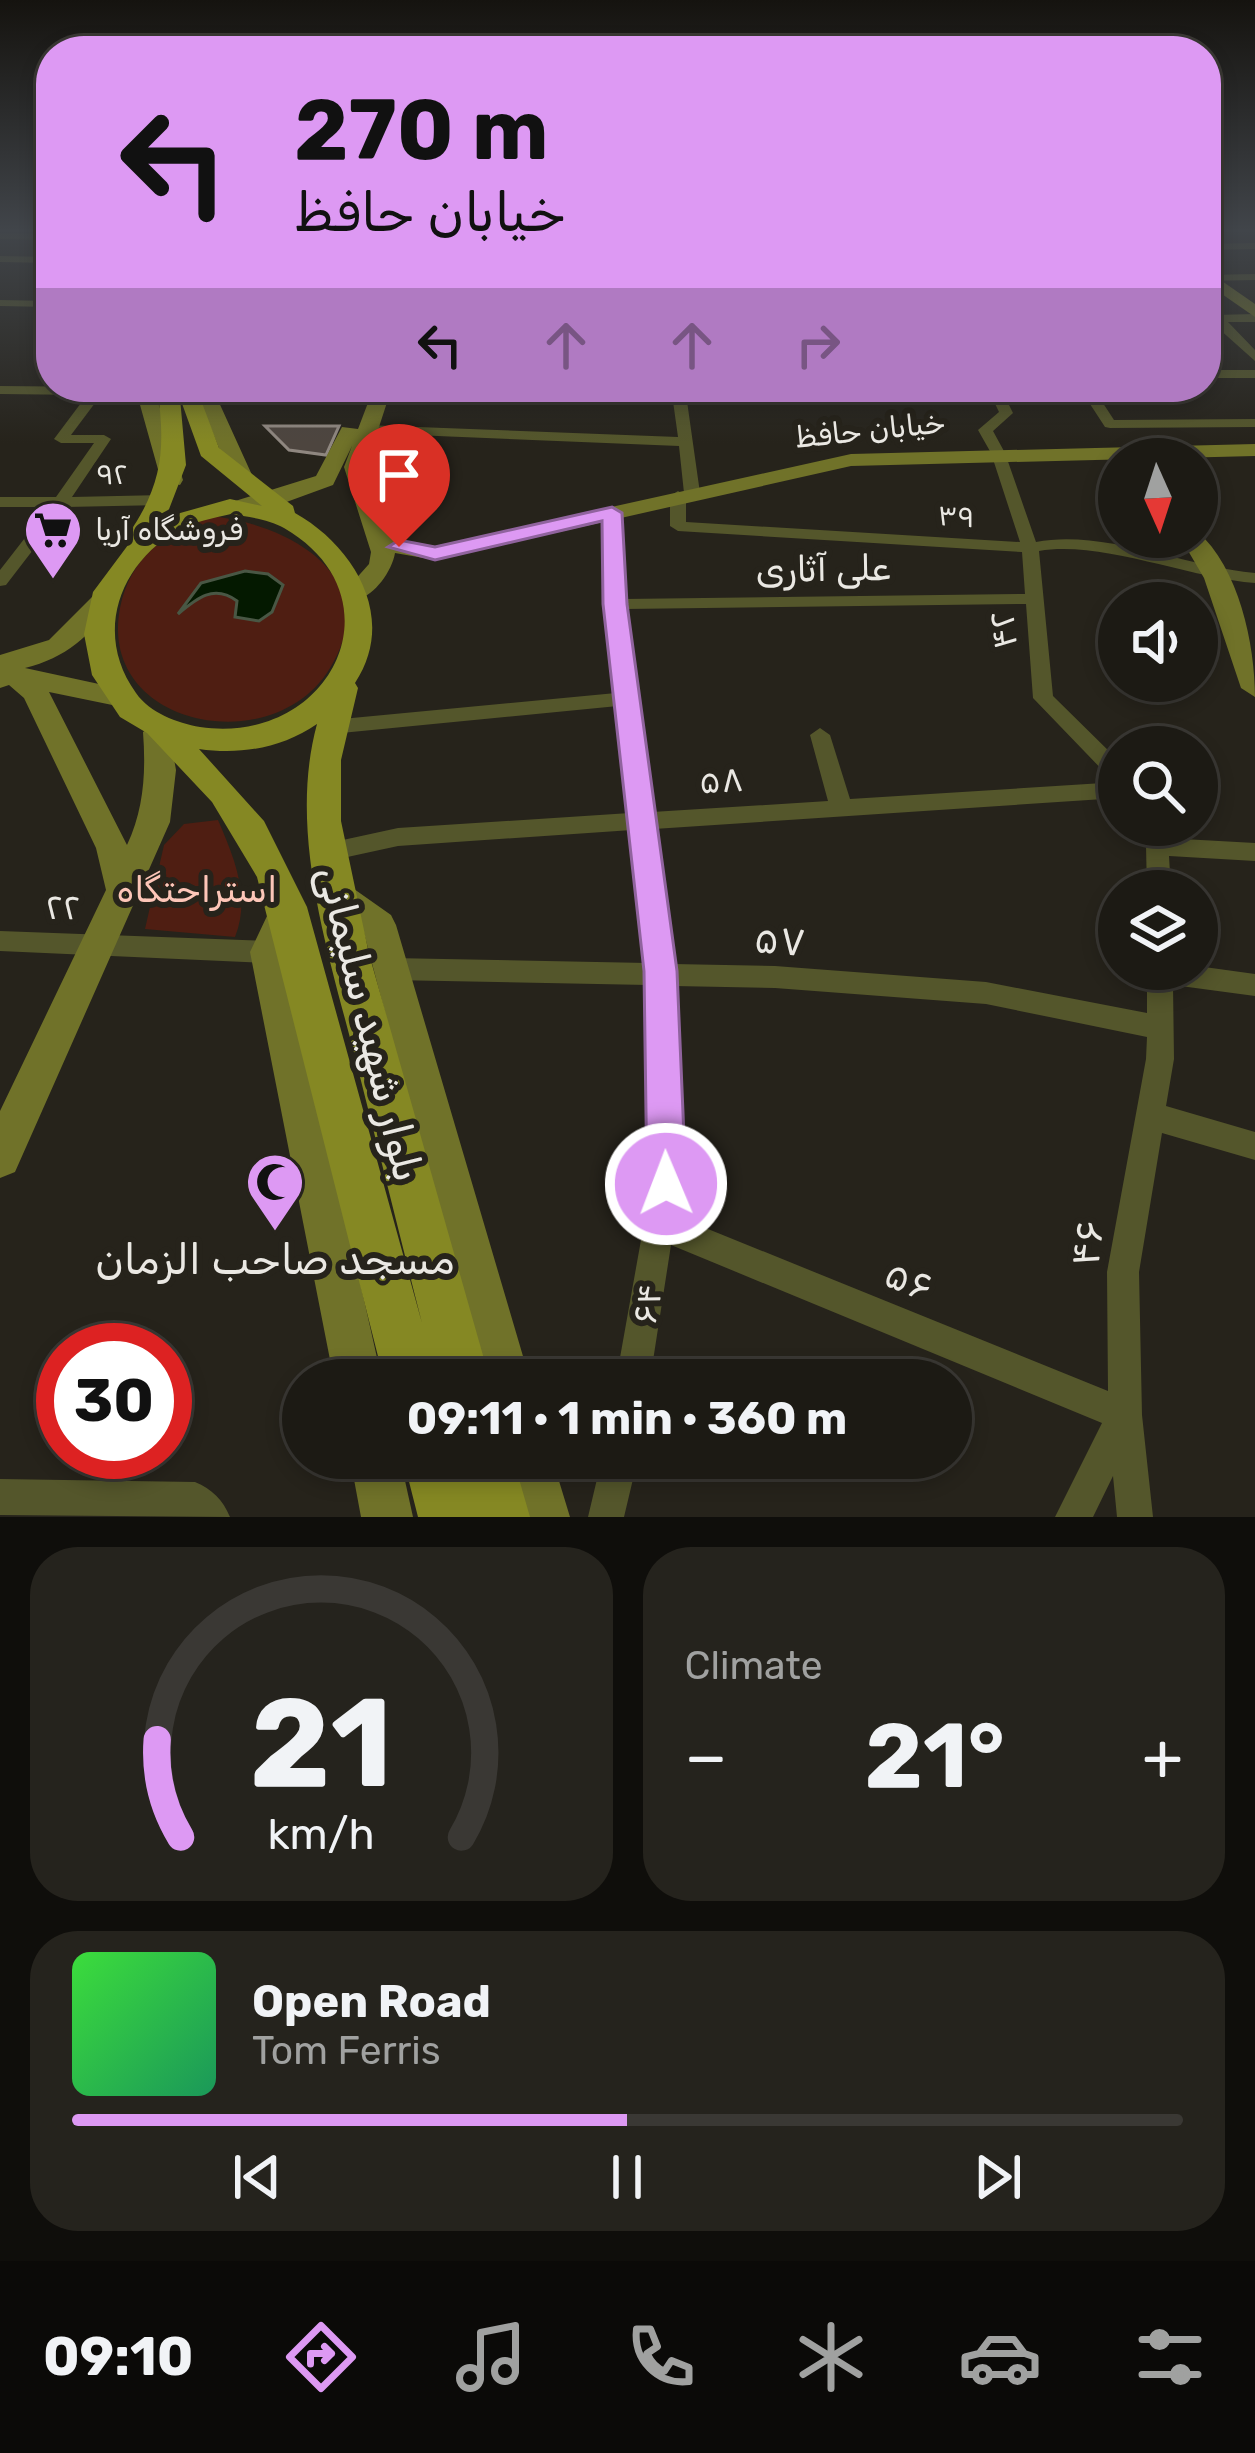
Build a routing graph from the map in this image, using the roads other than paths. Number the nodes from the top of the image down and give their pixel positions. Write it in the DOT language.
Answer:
graph roads {
  1 [pos="0,303"];
  2 [pos="36,304"];
  3 [pos="1255,315"];
  4 [pos="1221,318"];
  5 [pos="1221,327"];
  6 [pos="1255,357"];
  7 [pos="1221,374"];
  8 [pos="1255,374"];
  9 [pos="0,390"];
  10 [pos="36,390"];
  11 [pos="89,402"];
  12 [pos="147,402"];
  13 [pos="170,402"];
  14 [pos="191,402"];
  15 [pos="212,402"];
  16 [pos="362,402"];
  17 [pos="376,402"];
  18 [pos="680,402"];
  19 [pos="1001,402"];
  20 [pos="1095,402"];
  21 [pos="1255,423"];
  22 [pos="365,428"];
  23 [pos="686,442"];
  24 [pos="1255,450"];
  25 [pos="1218,452"];
  26 [pos="998,453"];
  27 [pos="1098,454"];
  28 [pos="167,490"];
  29 [pos="271,495"];
  30 [pos="685,495"];
  31 [pos="365,501"];
  32 [pos="0,502"];
  33 [pos="62,502"];
  34 [pos="612,513"];
  35 [pos="381,533"];
  36 [pos="501,540"];
  37 [pos="1030,548"];
  38 [pos="124,558"];
  39 [pos="1204,558"];
  40 [pos="1,578"];
  41 [pos="1216,578"];
  42 [pos="1255,578"];
  43 [pos="357,592"];
  44 [pos="1031,599"];
  45 [pos="101,602"];
  46 [pos="615,604"];
  47 [pos="1245,633"];
  48 [pos="352,665"];
  49 [pos="4,673"];
  50 [pos="1255,688"];
  51 [pos="628,698"];
  52 [pos="141,716"];
  53 [pos="332,727"];
  54 [pos="820,735"];
  55 [pos="1098,753"];
  56 [pos="1098,791"];
  57 [pos="841,807"];
  58 [pos="639,820"];
  59 [pos="1217,846"];
  60 [pos="1255,852"];
  61 [pos="333,872"];
  62 [pos="122,892"];
  63 [pos="288,907"];
  64 [pos="0,940"];
  65 [pos="100,942"];
  66 [pos="268,952"];
  67 [pos="391,969"];
  68 [pos="661,971"];
  69 [pos="1218,980"];
  70 [pos="1255,985"];
  71 [pos="1160,990"];
  72 [pos="1160,1028"];
  73 [pos="11,1112"];
  74 [pos="1148,1115"];
  75 [pos="1255,1146"];
  76 [pos="0,1157"];
  77 [pos="659,1225"];
  78 [pos="354,1359"];
  79 [pos="406,1359"];
  80 [pos="457,1359"];
  81 [pos="500,1359"];
  82 [pos="637,1359"];
  83 [pos="1125,1415"];
  84 [pos="379,1479"];
  85 [pos="437,1479"];
  86 [pos="491,1479"];
  87 [pos="533,1479"];
  88 [pos="615,1479"];
  89 [pos="0,1498"];
  90 [pos="212,1517"];
  91 [pos="387,1517"];
  92 [pos="447,1517"];
  93 [pos="501,1517"];
  94 [pos="544,1517"];
  95 [pos="606,1517"];
  96 [pos="1073,1517"];
  97 [pos="1135,1517"];
  1 -- 2 [label="street"];
  3 -- 4 [label="street"];
  5 -- 6 [label="street"];
  7 -- 8 [label="street"];
  9 -- 10 [label="street"];
  11 -- 33 [label="street"];
  12 -- 28 [label="main road"];
  13 -- 28 [label="main road"];
  14 -- 29 [label="main road"];
  15 -- 29 [label="main road"];
  16 -- 29 [label="main road"];
  17 -- 22 [label="main road"];
  18 -- 23 [label="street"];
  19 -- 26 [label="street"];
  20 -- 21 [label="street"];
  22 -- 23 [label="street"];
  22 -- 31 [label="main road"];
  23 -- 30 [label="street"];
  24 -- 25 [label="main road, خیابان حافظ"];
  26 -- 27 [label="main road, خیابان حافظ"];
  26 -- 30 [label="main road, خیابان حافظ"];
  26 -- 37 [label="street, ۴۲"];
  28 -- 33 [label="street, ۹۲"];
  28 -- 38 [label="main road"];
  29 -- 31 [label="main road"];
  29 -- 38 [label="main road"];
  29 -- 43 [label="main road"];
  30 -- 34 [label="main road, خیابان حافظ"];
  30 -- 37 [label="street, ۳۹"];
  31 -- 35 [label="main road"];
  32 -- 33 [label="street, ۹۲"];
  33 -- 40 [label="street, ۹۲"];
  34 -- 36 [label="main road, خیابان حافظ"];
  34 -- 46 [label="street, ۶۴"];
  35 -- 36 [label="main road, خیابان حافظ"];
  35 -- 43 [label="main road"];
  36 -- 43 [label="main road, خیابان حافظ"];
  37 -- 41 [label="street, ۳۹"];
  37 -- 44 [label="street, ۴۲"];
  38 -- 45 [label="main road"];
  39 -- 41 [label="main road"];
  41 -- 42 [label="street, ۳۹"];
  41 -- 47 [label="main road"];
  43 -- 48 [label="main road"];
  44 -- 46 [label="street, علی آثاری"];
  44 -- 55 [label="street, ۴۲"];
  45 -- 49 [label="main road"];
  45 -- 52 [label="main road"];
  46 -- 51 [label="street, ۶۴"];
  47 -- 50 [label="main road"];
  48 -- 52 [label="main road"];
  48 -- 53 [label="main road, بلوار شهید سلیمانی"];
  49 -- 52 [label="main road"];
  49 -- 62 [label="main road"];
  51 -- 53 [label="street"];
  51 -- 58 [label="street, ۶۴"];
  52 -- 62 [label="main road"];
  52 -- 63 [label="main road, بلوار شهید سلیمانی"];
  53 -- 61 [label="main road, بلوار شهید سلیمانی"];
  54 -- 57 [label="street"];
  56 -- 57 [label="street, ۵۸"];
  57 -- 58 [label="street, ۵۸"];
  58 -- 61 [label="street, ۵۸"];
  58 -- 68 [label="street, ۶۴"];
  59 -- 60 [label="street"];
  61 -- 67 [label="main road"];
  61 -- 80 [label="main road, بلوار شهید سلیمانی"];
  62 -- 65 [label="main road"];
  63 -- 66 [label="main road"];
  63 -- 79 [label="main road, بلوار شهید سلیمانی"];
  64 -- 65 [label="street, ۲۲"];
  65 -- 66 [label="street, ۲۲"];
  65 -- 73 [label="main road"];
  66 -- 78 [label="main road"];
  67 -- 68 [label="street, ۵۷"];
  67 -- 81 [label="main road"];
  68 -- 72 [label="street, ۵۷"];
  68 -- 77 [label="street, ۶۴"];
  69 -- 70 [label="street"];
  71 -- 72 [label="street, ۴۶"];
  72 -- 74 [label="street, ۴۶"];
  73 -- 76 [label="main road"];
  74 -- 75 [label="street"];
  74 -- 83 [label="street, ۴۶"];
  77 -- 82 [label="street, ۶۴"];
  77 -- 83 [label="street, ۵۶"];
  83 -- 96 [label="street, ۴۶"];
  83 -- 97 [label="street"];
  84 -- 91 [label="main road"];
  85 -- 92 [label="main road"];
  86 -- 93 [label="main road"];
  87 -- 94 [label="main road"];
  88 -- 95 [label="street"];
  89 -- 90 [label="street"];
}
